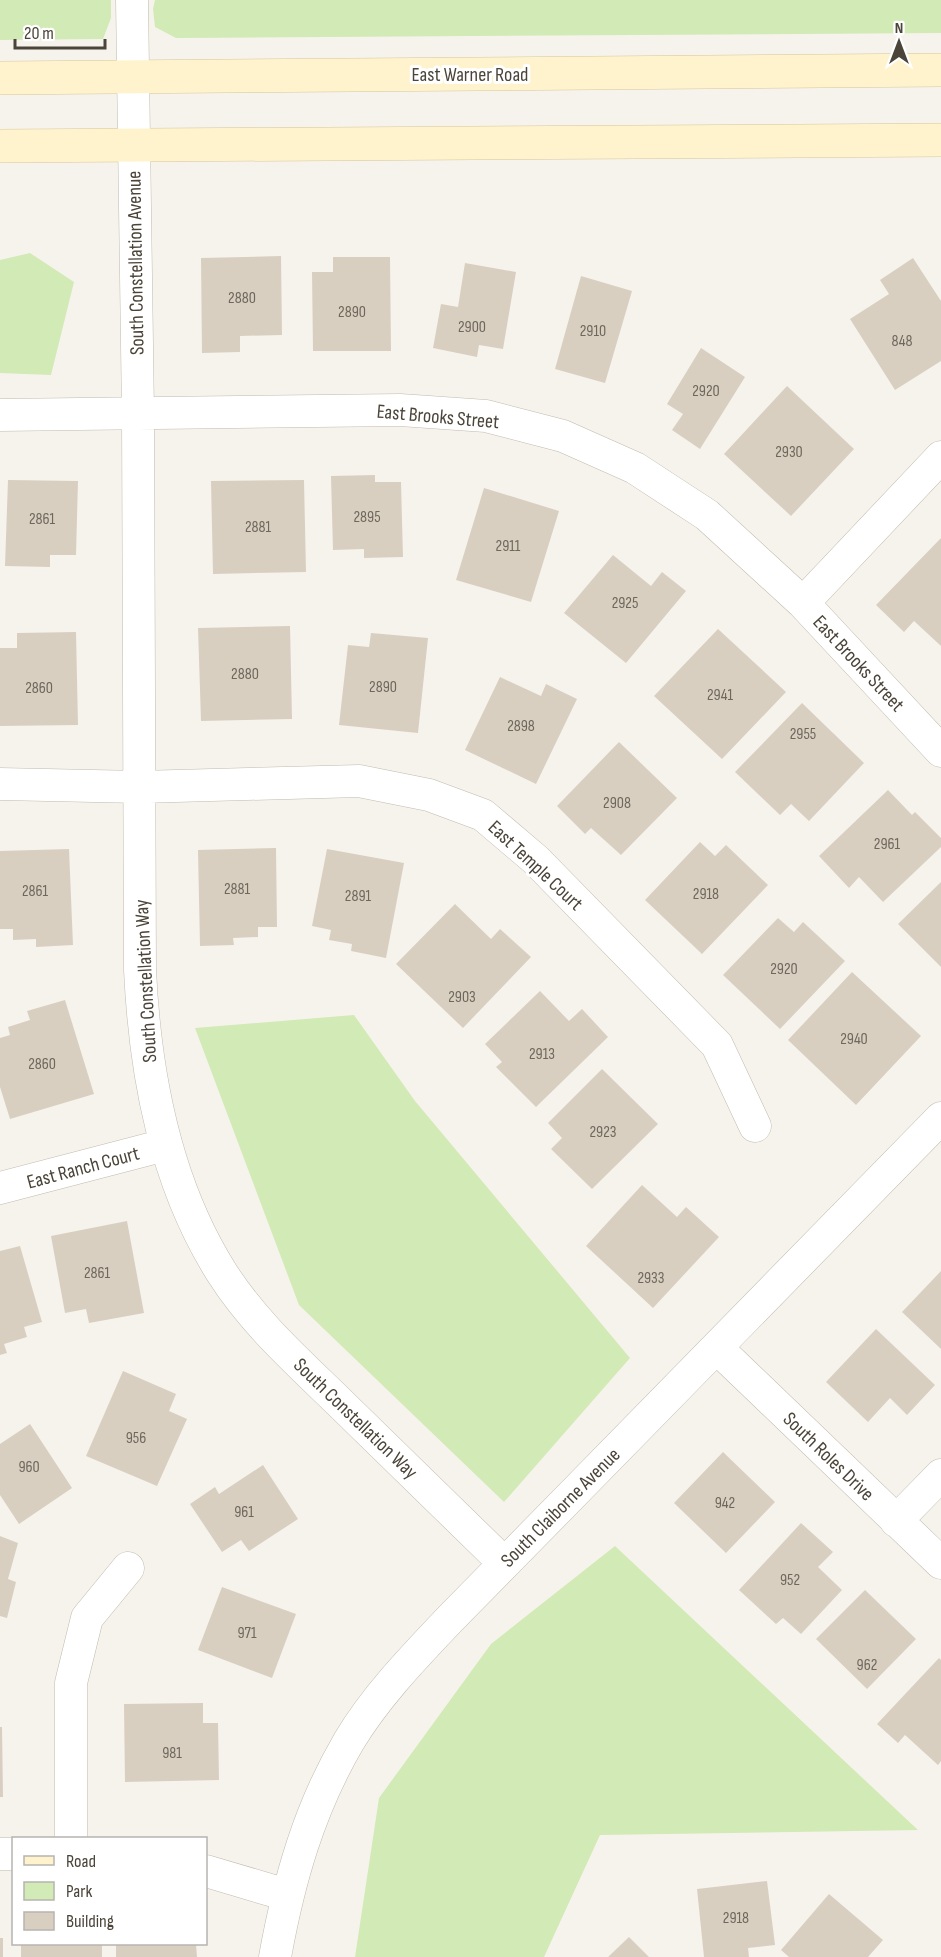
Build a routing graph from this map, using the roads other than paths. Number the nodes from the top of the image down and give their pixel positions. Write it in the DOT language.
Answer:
graph roads {
  1 [pos="132,0"];
  2 [pos="941,70"];
  3 [pos="133,76"];
  4 [pos="0,78"];
  5 [pos="941,140"];
  6 [pos="134,145"];
  7 [pos="0,147"];
  8 [pos="138,414"];
  9 [pos="0,415"];
  10 [pos="941,457"];
  11 [pos="803,603"];
  12 [pos="941,751"];
  13 [pos="0,784"];
  14 [pos="140,788"];
  15 [pos="941,1118"];
  16 [pos="755,1126"];
  17 [pos="165,1145"];
  18 [pos="0,1188"];
  19 [pos="717,1348"];
  20 [pos="941,1475"];
  21 [pos="896,1521"];
  22 [pos="504,1563"];
  23 [pos="941,1563"];
  24 [pos="128,1568"];
  25 [pos="71,1837"];
  26 [pos="207,1870"];
  27 [pos="287,1895"];
  28 [pos="275,1957"];
  1 -- 3 [label="street"];
  2 -- 3 [label="main road, East Warner Road"];
  3 -- 4 [label="main road, East Warner Road"];
  3 -- 6 [label="street, South Constellation Avenue"];
  5 -- 6 [label="main road"];
  6 -- 7 [label="main road"];
  6 -- 8 [label="street, South Constellation Avenue"];
  8 -- 9 [label="street, East Brooks Street"];
  8 -- 11 [label="street, East Brooks Street"];
  8 -- 14 [label="street, South Constellation Way"];
  10 -- 11 [label="street"];
  11 -- 12 [label="street, East Brooks Street"];
  13 -- 14 [label="street, East Temple Court"];
  14 -- 16 [label="street, East Temple Court"];
  14 -- 17 [label="street, South Constellation Way"];
  15 -- 19 [label="street, South Claiborne Avenue"];
  17 -- 18 [label="street, East Ranch Court"];
  17 -- 22 [label="street, South Constellation Way"];
  19 -- 21 [label="street, South Roles Drive"];
  19 -- 22 [label="street, South Claiborne Avenue"];
  20 -- 21 [label="street"];
  21 -- 23 [label="street, South Roles Drive"];
  22 -- 27 [label="street, South Claiborne Avenue"];
  24 -- 25 [label="street"];
  26 -- 27 [label="street"];
  27 -- 28 [label="street, South Claiborne Avenue"];
}
